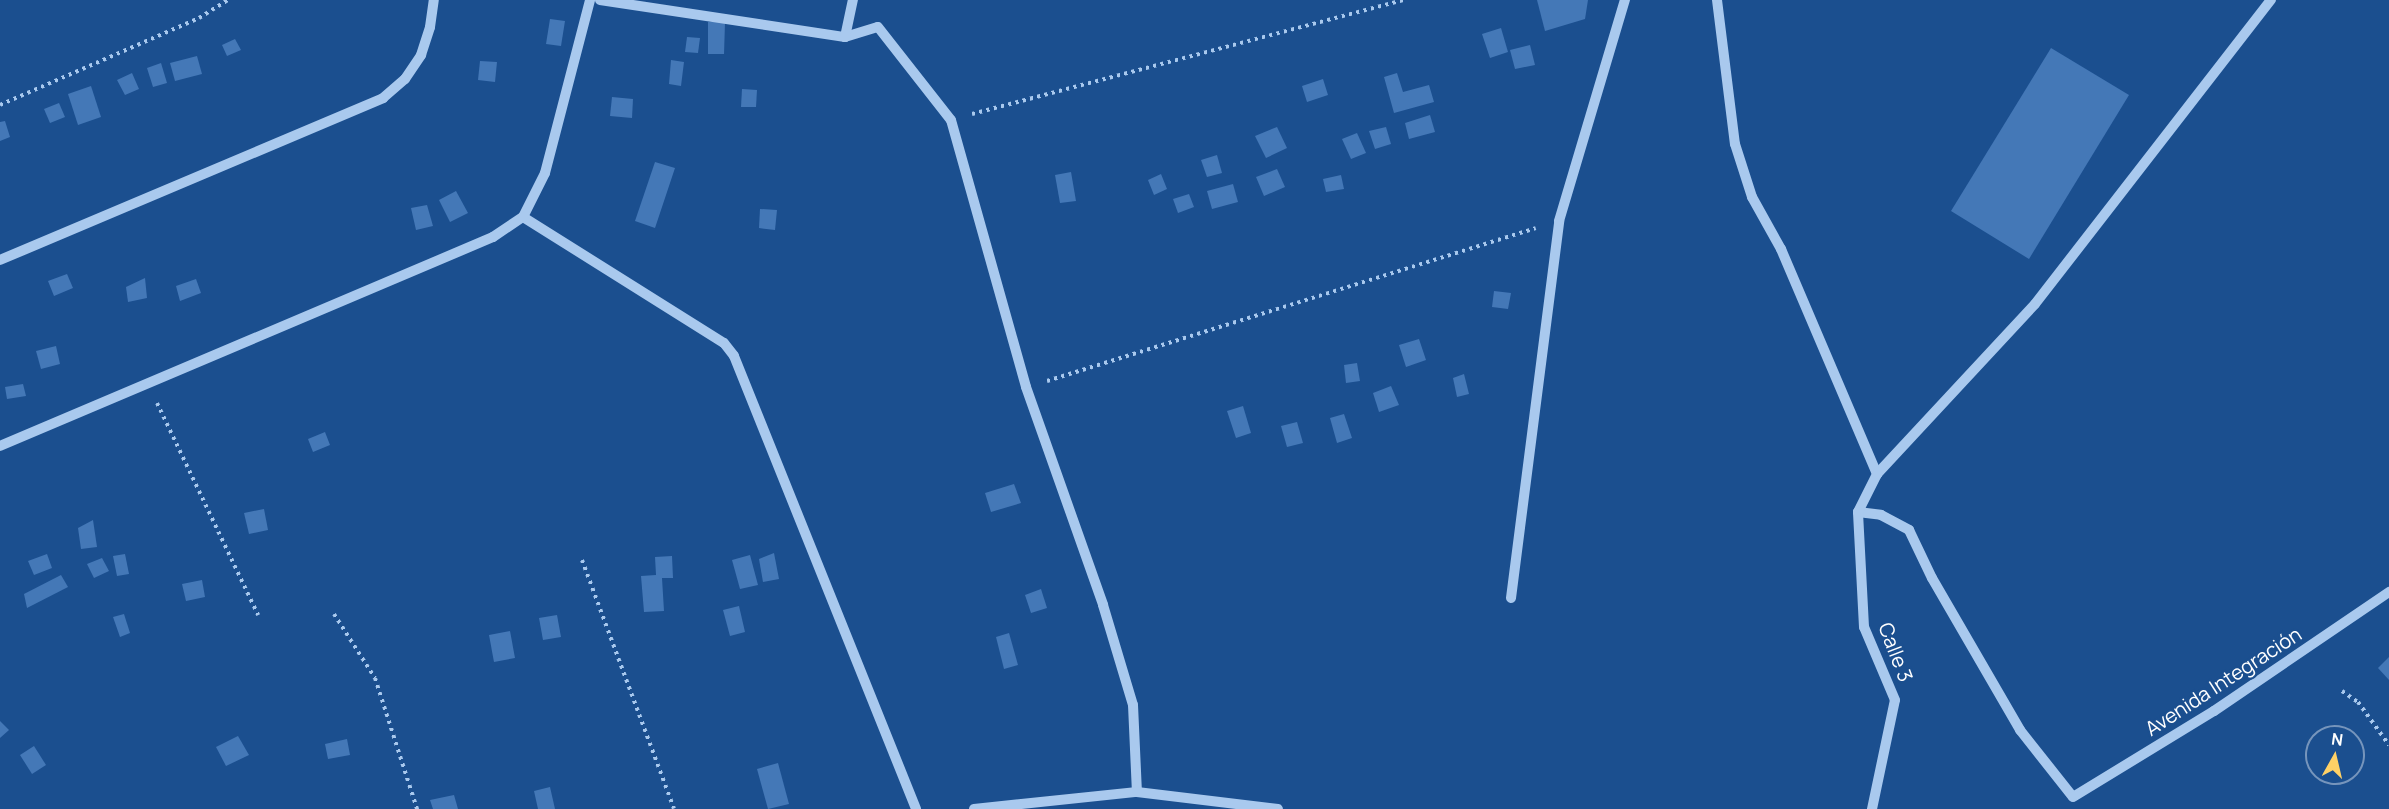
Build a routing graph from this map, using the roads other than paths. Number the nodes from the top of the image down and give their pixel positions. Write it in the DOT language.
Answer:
graph roads {
  1 [pos="434,0"];
  2 [pos="590,0"];
  3 [pos="600,0"];
  4 [pos="853,0"];
  5 [pos="1625,0"];
  6 [pos="1717,0"];
  7 [pos="2271,0"];
  8 [pos="845,37"];
  9 [pos="523,217"];
  10 [pos="0,260"];
  11 [pos="0,446"];
  12 [pos="1877,474"];
  13 [pos="1858,512"];
  14 [pos="2389,592"];
  15 [pos="1511,598"];
  16 [pos="1137,792"];
  17 [pos="916,809"];
  18 [pos="974,809"];
  19 [pos="1278,809"];
  20 [pos="1872,809"];
  1 -- 10 [label="street"];
  2 -- 9 [label="street"];
  3 -- 8 [label="street"];
  4 -- 8 [label="street"];
  5 -- 15 [label="street"];
  6 -- 12 [label="street"];
  7 -- 12 [label="street, Calle 3"];
  8 -- 16 [label="street"];
  9 -- 11 [label="street"];
  9 -- 17 [label="street"];
  12 -- 13 [label="street, Calle 3"];
  13 -- 14 [label="street, Avenida Integración"];
  13 -- 20 [label="street, Calle 3"];
  16 -- 18 [label="street"];
  16 -- 19 [label="street"];
}
